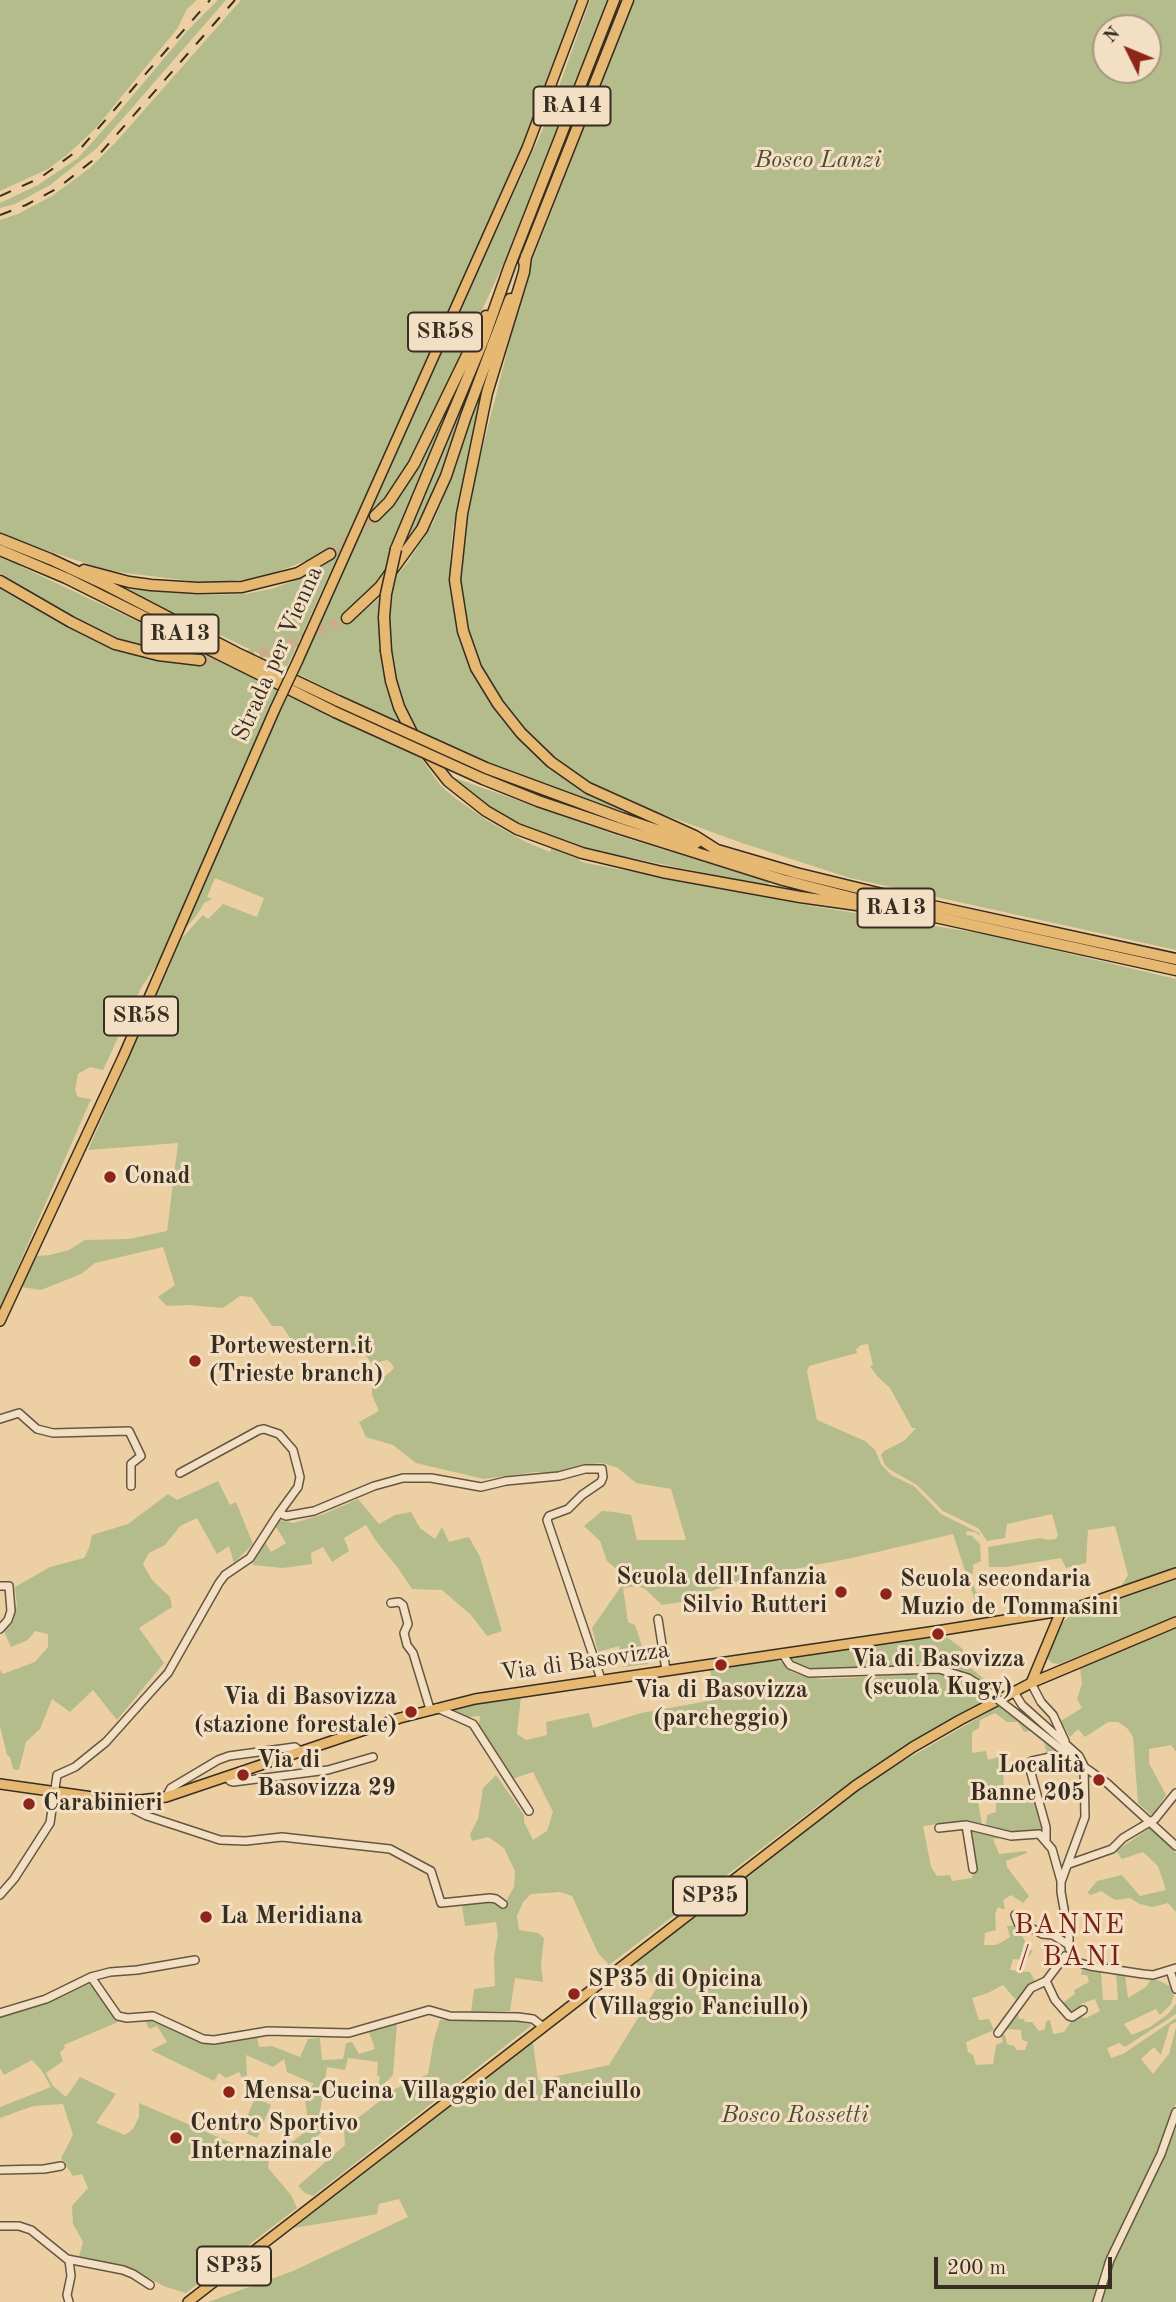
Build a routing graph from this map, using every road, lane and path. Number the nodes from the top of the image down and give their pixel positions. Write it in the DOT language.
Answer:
graph roads {
  1 [pos="583,0"];
  2 [pos="614,0"];
  3 [pos="628,0"];
  4 [pos="526,256"];
  5 [pos="510,265"];
  6 [pos="375,516"];
  7 [pos="0,539"];
  8 [pos="0,550"];
  9 [pos="330,554"];
  10 [pos="26,555"];
  11 [pos="50,559"];
  12 [pos="0,581"];
  13 [pos="347,618"];
  14 [pos="200,660"];
  15 [pos="337,706"];
  16 [pos="623,824"];
  17 [pos="718,850"];
  18 [pos="921,914"];
  19 [pos="1176,959"];
  20 [pos="1176,970"];
  21 [pos="0,1321"];
  22 [pos="0,1419"];
  23 [pos="180,1474"];
  24 [pos="131,1486"];
  25 [pos="279,1513"];
  26 [pos="1176,1573"];
  27 [pos="3,1586"];
  28 [pos="391,1603"];
  29 [pos="1061,1611"];
  30 [pos="658,1619"];
  31 [pos="1176,1622"];
  32 [pos="0,1629"];
  33 [pos="782,1653"];
  34 [pos="667,1670"];
  35 [pos="601,1679"];
  36 [pos="1031,1683"];
  37 [pos="1014,1692"];
  38 [pos="433,1708"];
  39 [pos="1069,1747"];
  40 [pos="302,1752"];
  41 [pos="373,1757"];
  42 [pos="1084,1766"];
  43 [pos="227,1777"];
  44 [pos="0,1784"];
  45 [pos="55,1792"];
  46 [pos="1176,1793"];
  47 [pos="166,1797"];
  48 [pos="128,1800"];
  49 [pos="528,1811"];
  50 [pos="1151,1822"];
  51 [pos="966,1825"];
  52 [pos="939,1829"];
  53 [pos="1046,1840"];
  54 [pos="1176,1846"];
  55 [pos="1069,1864"];
  56 [pos="973,1869"];
  57 [pos="1061,1882"];
  58 [pos="0,1895"];
  59 [pos="503,1904"];
  60 [pos="1015,1915"];
  61 [pos="1069,1946"];
  62 [pos="1064,1958"];
  63 [pos="195,1960"];
  64 [pos="1076,1961"];
  65 [pos="1173,1969"];
  66 [pos="91,1977"];
  67 [pos="1046,1981"];
  68 [pos="1176,1989"];
  69 [pos="1083,2010"];
  70 [pos="0,2014"];
  71 [pos="542,2026"];
  72 [pos="998,2033"];
  73 [pos="1176,2112"];
  74 [pos="61,2166"];
  75 [pos="0,2170"];
  76 [pos="0,2226"];
  77 [pos="69,2260"];
  78 [pos="150,2285"];
  79 [pos="191,2301"];
  80 [pos="69,2302"];
  81 [pos="1097,2302"];
  1 -- 21 [label="main road, Strada per Vienna / SR58, bridge"];
  2 -- 5 [label="highway, RA14"];
  3 -- 4 [label="highway, RA14"];
  4 -- 13 [label="highway"];
  4 -- 17 [label="highway"];
  5 -- 6 [label="highway"];
  5 -- 18 [label="highway, bridge"];
  7 -- 10 [label="highway, RA13"];
  8 -- 10 [label="highway, RA13"];
  9 -- 11 [label="highway"];
  10 -- 11 [label="highway, RA13"];
  10 -- 15 [label="highway, RA13"];
  11 -- 15 [label="highway, RA13"];
  12 -- 14 [label="highway"];
  15 -- 16 [label="highway, RA13, bridge"];
  16 -- 17 [label="highway, RA13"];
  16 -- 18 [label="highway, RA13"];
  17 -- 19 [label="highway, RA13"];
  18 -- 20 [label="highway, RA13"];
  22 -- 24 [label="street"];
  23 -- 25 [label="street"];
  25 -- 35 [label="street"];
  25 -- 45 [label="street"];
  26 -- 29 [label="main road, Via di Basovizza"];
  27 -- 32 [label="street"];
  28 -- 38 [label="street"];
  29 -- 33 [label="main road, Via di Basovizza"];
  29 -- 36 [label="main road"];
  30 -- 34 [label="street"];
  31 -- 36 [label="main road, SP35"];
  33 -- 34 [label="main road, Via di Basovizza"];
  33 -- 42 [label="street, bridge"];
  34 -- 35 [label="main road, Via di Basovizza"];
  35 -- 38 [label="main road, Via di Basovizza"];
  36 -- 37 [label="main road, SP35"];
  36 -- 39 [label="street"];
  37 -- 39 [label="street"];
  37 -- 71 [label="main road, SP35"];
  38 -- 40 [label="main road, Via di Basovizza"];
  38 -- 49 [label="street"];
  39 -- 42 [label="street"];
  40 -- 43 [label="main road, Via di Basovizza"];
  40 -- 47 [label="street"];
  41 -- 43 [label="street"];
  42 -- 50 [label="street"];
  42 -- 53 [label="street"];
  42 -- 55 [label="street"];
  43 -- 47 [label="main road, Via di Basovizza"];
  44 -- 45 [label="main road, Via di Basovizza"];
  45 -- 48 [label="main road, Via di Basovizza"];
  45 -- 58 [label="street"];
  46 -- 50 [label="street"];
  47 -- 48 [label="main road, Via di Basovizza"];
  48 -- 59 [label="street, Via di Basovizza"];
  50 -- 54 [label="street"];
  50 -- 55 [label="street"];
  51 -- 52 [label="street"];
  51 -- 53 [label="street"];
  51 -- 56 [label="street"];
  53 -- 57 [label="street"];
  55 -- 57 [label="street"];
  57 -- 61 [label="street"];
  60 -- 61 [label="street"];
  61 -- 62 [label="street"];
  61 -- 64 [label="street"];
  62 -- 64 [label="street"];
  62 -- 67 [label="street"];
  63 -- 66 [label="street"];
  64 -- 65 [label="street"];
  65 -- 68 [label="street"];
  66 -- 70 [label="street"];
  66 -- 71 [label="street"];
  67 -- 69 [label="street"];
  67 -- 72 [label="street"];
  71 -- 79 [label="main road, SP35"];
  73 -- 81 [label="street"];
  74 -- 75 [label="street"];
  76 -- 77 [label="street"];
  77 -- 78 [label="street"];
  77 -- 80 [label="street"];
}
